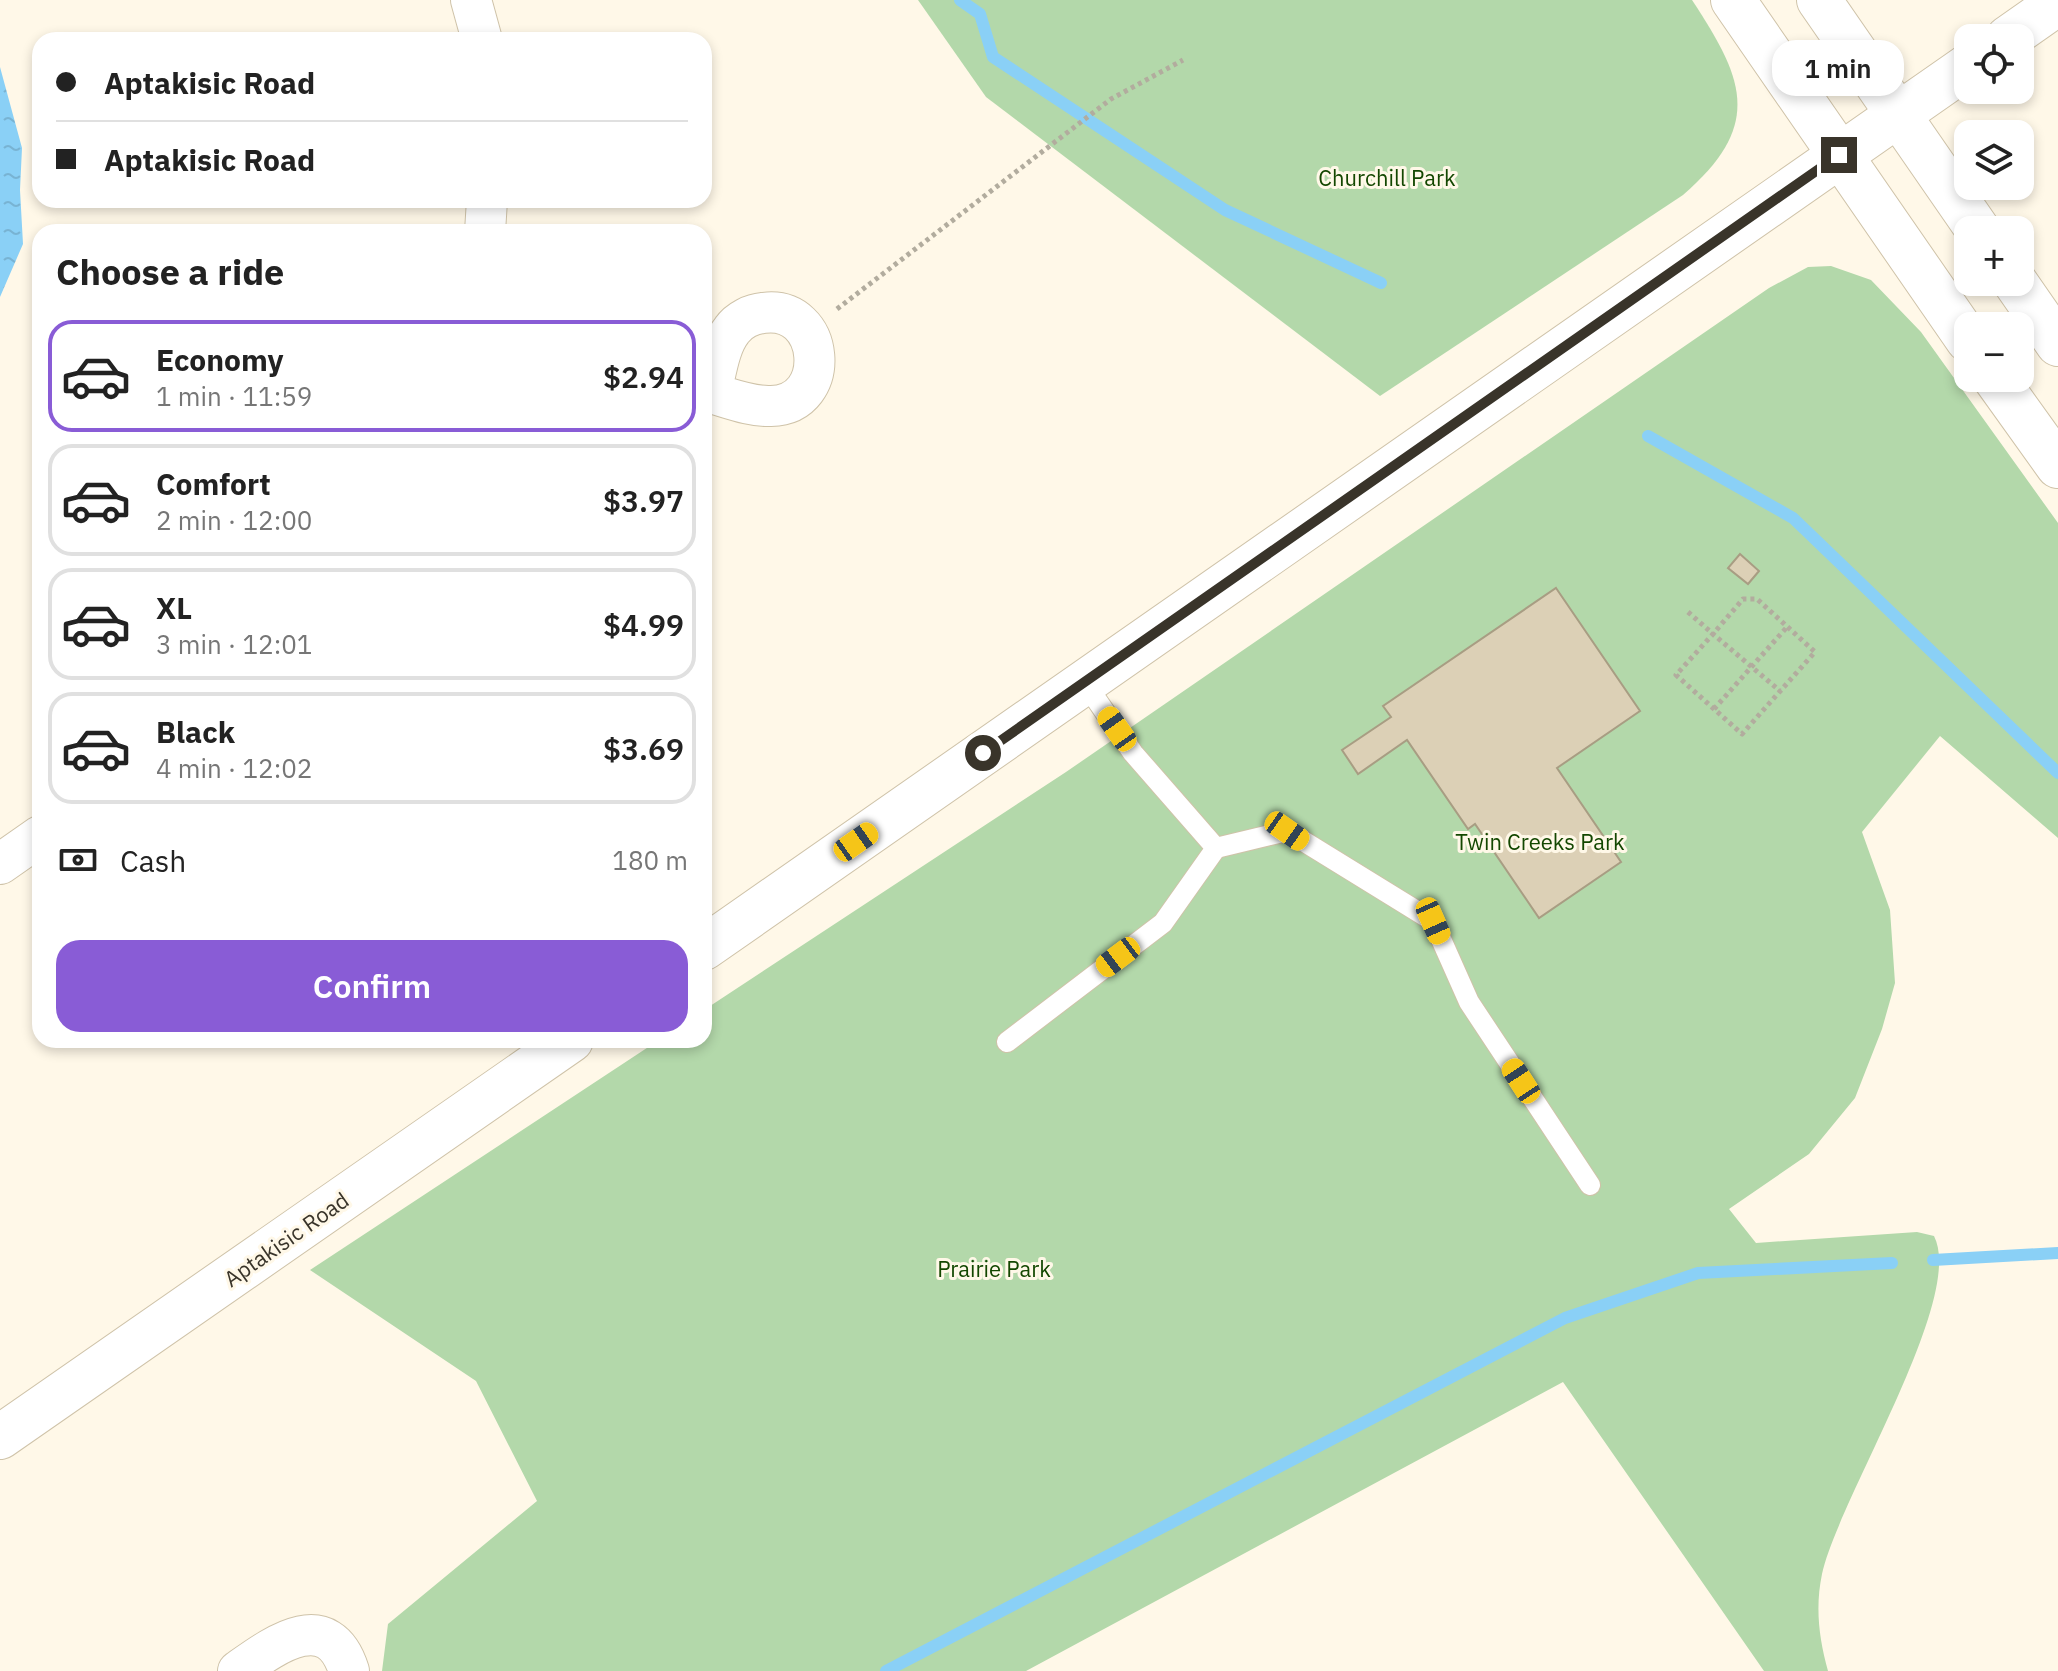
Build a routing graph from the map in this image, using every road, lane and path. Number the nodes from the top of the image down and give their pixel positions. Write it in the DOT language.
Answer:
graph roads {
  1 [pos="471,0"];
  2 [pos="1733,0"];
  3 [pos="1819,0"];
  4 [pos="2058,3"];
  5 [pos="2028,24"];
  6 [pos="480,32"];
  7 [pos="1183,60"];
  8 [pos="1954,76"];
  9 [pos="1898,114"];
  10 [pos="1839,155"];
  11 [pos="1968,216"];
  12 [pos="2025,296"];
  13 [pos="1954,320"];
  14 [pos="807,331"];
  15 [pos="2058,344"];
  16 [pos="712,378"];
  17 [pos="2005,392"];
  18 [pos="712,393"];
  19 [pos="2058,466"];
  20 [pos="1688,612"];
  21 [pos="1787,627"];
  22 [pos="1713,634"];
  23 [pos="1751,667"];
  24 [pos="1085,683"];
  25 [pos="1780,691"];
  26 [pos="1714,709"];
  27 [pos="32,842"];
  28 [pos="1216,848"];
  29 [pos="0,864"];
  30 [pos="712,942"];
  31 [pos="1007,1042"];
  32 [pos="559,1048"];
  33 [pos="1590,1185"];
  34 [pos="0,1437"];
  35 [pos="238,1671"];
  36 [pos="349,1671"];
  1 -- 6 [label="street"];
  2 -- 10 [label="main road"];
  3 -- 9 [label="main road"];
  4 -- 5 [label="main road"];
  7 -- 14 [label="path"];
  8 -- 9 [label="main road"];
  9 -- 10 [label="main road"];
  9 -- 11 [label="main road"];
  10 -- 13 [label="main road"];
  10 -- 24 [label="main road"];
  12 -- 15 [label="main road"];
  14 -- 16 [label="street"];
  14 -- 18 [label="street"];
  17 -- 19 [label="main road"];
  20 -- 22 [label="path"];
  21 -- 22 [label="path"];
  21 -- 23 [label="path"];
  21 -- 25 [label="path"];
  22 -- 23 [label="path"];
  22 -- 26 [label="path"];
  23 -- 25 [label="path"];
  23 -- 26 [label="path"];
  24 -- 28 [label="lane"];
  24 -- 30 [label="main road"];
  25 -- 26 [label="path"];
  27 -- 29 [label="street"];
  28 -- 31 [label="lane"];
  28 -- 33 [label="lane"];
  32 -- 34 [label="main road, Aptakisic Road"];
  35 -- 36 [label="street"];
}
